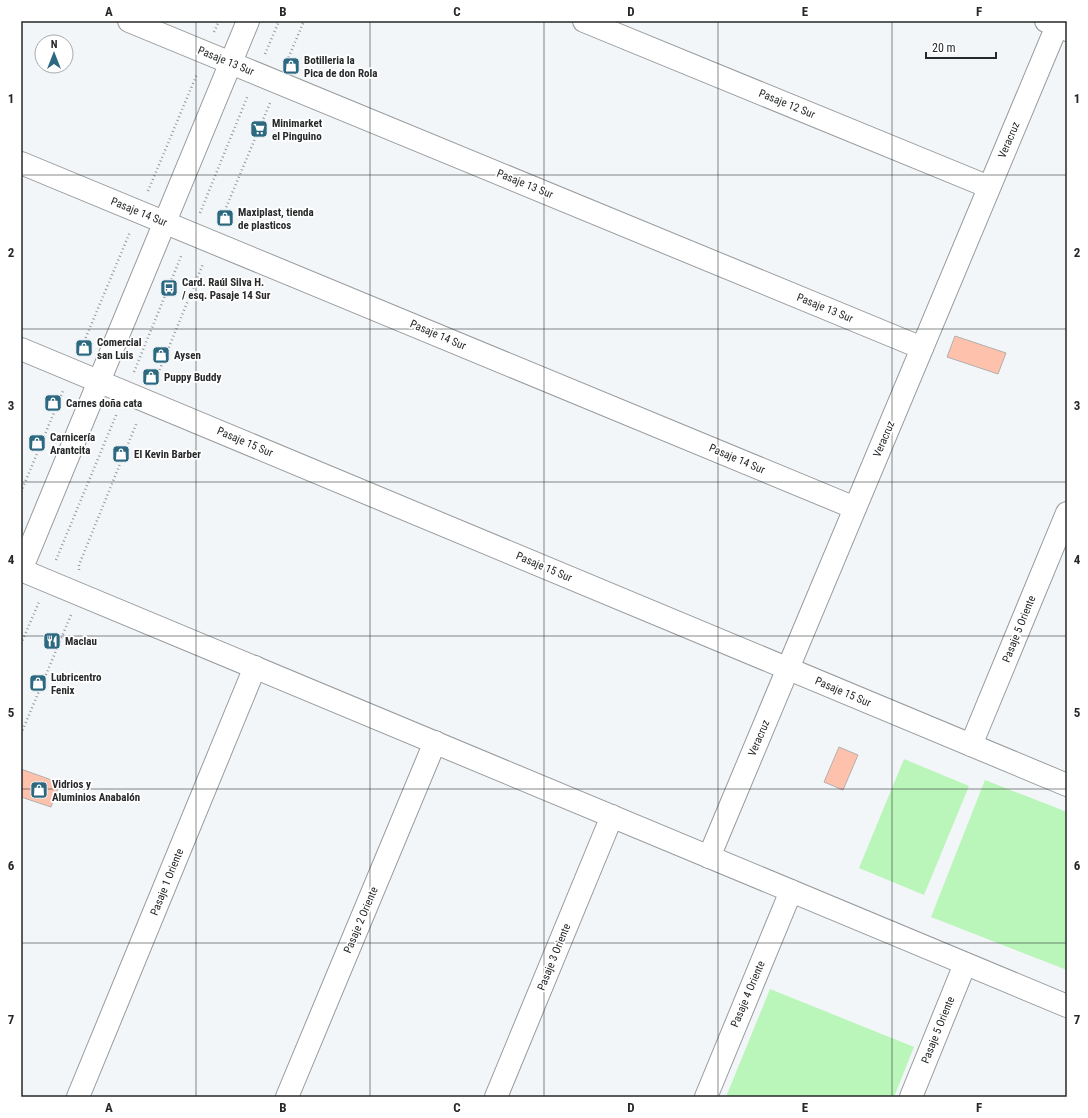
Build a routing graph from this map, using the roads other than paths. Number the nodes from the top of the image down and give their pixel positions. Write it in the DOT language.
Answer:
graph roads {
  1 [pos="129,21"];
  2 [pos="248,21"];
  3 [pos="584,21"];
  4 [pos="1057,24"];
  5 [pos="231,63"];
  6 [pos="21,163"];
  7 [pos="989,187"];
  8 [pos="165,223"];
  9 [pos="922,348"];
  10 [pos="21,349"];
  11 [pos="99,382"];
  12 [pos="855,508"];
  13 [pos="1067,513"];
  14 [pos="21,570"];
  15 [pos="255,667"];
  16 [pos="787,669"];
  17 [pos="435,742"];
  18 [pos="971,745"];
  19 [pos="1067,785"];
  20 [pos="612,816"];
  21 [pos="709,857"];
  22 [pos="791,891"];
  23 [pos="965,964"];
  24 [pos="1067,1006"];
  25 [pos="78,1097"];
  26 [pos="287,1097"];
  27 [pos="496,1097"];
  28 [pos="706,1097"];
  29 [pos="911,1097"];
  1 -- 5 [label="street, Pasaje 13 Sur"];
  2 -- 5 [label="street"];
  3 -- 7 [label="street, Pasaje 12 Sur"];
  4 -- 7 [label="street, Veracruz"];
  5 -- 8 [label="street"];
  5 -- 9 [label="street, Pasaje 13 Sur"];
  6 -- 8 [label="street, Pasaje 14 Sur"];
  7 -- 9 [label="street, Veracruz"];
  8 -- 11 [label="street"];
  8 -- 12 [label="street, Pasaje 14 Sur"];
  9 -- 12 [label="street, Veracruz"];
  10 -- 11 [label="street, Pasaje 15 Sur"];
  11 -- 14 [label="street"];
  11 -- 16 [label="street, Pasaje 15 Sur"];
  12 -- 16 [label="street, Veracruz"];
  13 -- 18 [label="street, Pasaje 5 Oriente"];
  14 -- 15 [label="street"];
  15 -- 17 [label="street"];
  15 -- 25 [label="street, Pasaje 1 Oriente"];
  16 -- 18 [label="street, Pasaje 15 Sur"];
  16 -- 21 [label="street, Veracruz"];
  17 -- 20 [label="street"];
  17 -- 26 [label="street, Pasaje 2 Oriente"];
  18 -- 19 [label="street, Pasaje 15 Sur"];
  20 -- 21 [label="street"];
  20 -- 27 [label="street, Pasaje 3 Oriente"];
  21 -- 22 [label="street"];
  22 -- 23 [label="street"];
  22 -- 28 [label="street, Pasaje 4 Oriente"];
  23 -- 24 [label="street"];
  23 -- 29 [label="street, Pasaje 5 Oriente"];
}
